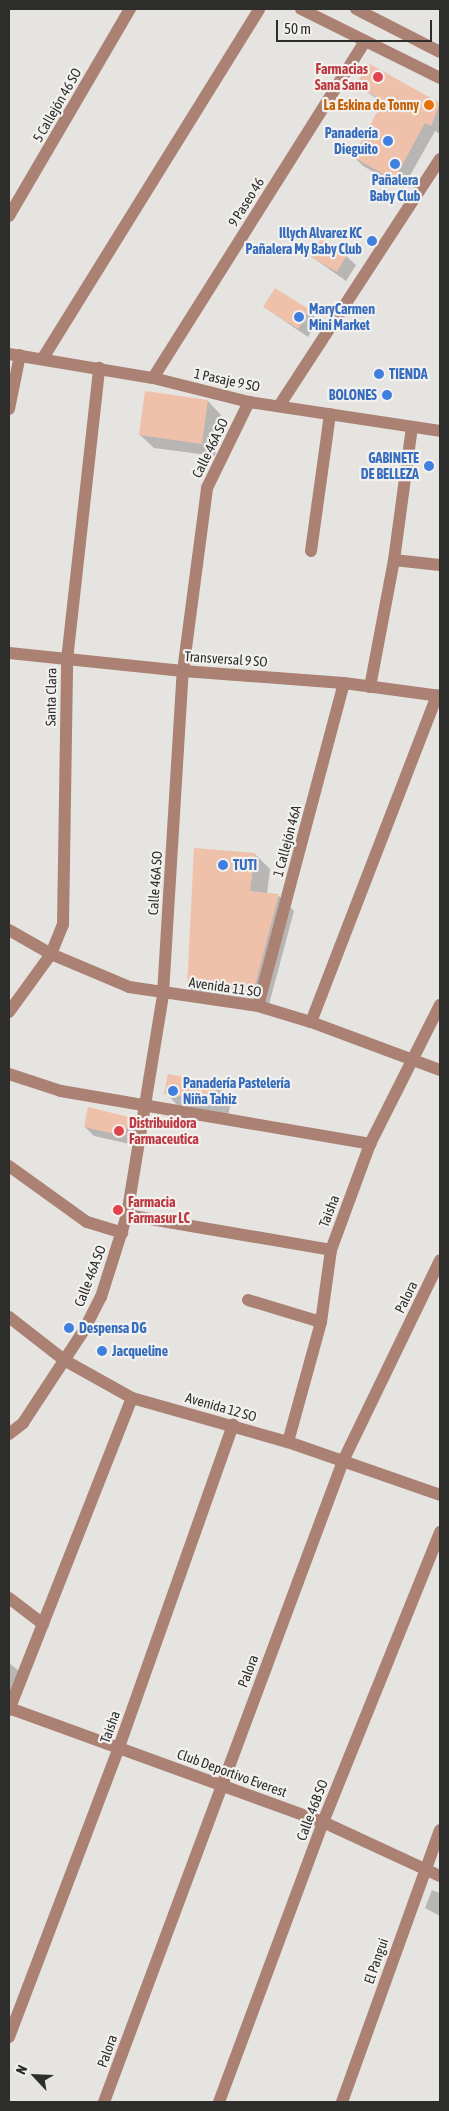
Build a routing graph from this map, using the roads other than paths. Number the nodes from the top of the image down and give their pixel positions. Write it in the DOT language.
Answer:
graph roads {
  1 [pos="130,9"];
  2 [pos="259,9"];
  3 [pos="300,9"];
  4 [pos="356,9"];
  5 [pos="366,41"];
  6 [pos="440,52"];
  7 [pos="440,78"];
  8 [pos="440,159"];
  9 [pos="9,216"];
  10 [pos="14,355"];
  11 [pos="43,358"];
  12 [pos="99,368"];
  13 [pos="153,378"];
  14 [pos="249,402"];
  15 [pos="279,406"];
  16 [pos="9,409"];
  17 [pos="330,414"];
  18 [pos="412,427"];
  19 [pos="440,431"];
  20 [pos="310,551"];
  21 [pos="394,560"];
  22 [pos="440,565"];
  23 [pos="9,653"];
  24 [pos="67,660"];
  25 [pos="183,671"];
  26 [pos="344,683"];
  27 [pos="370,687"];
  28 [pos="439,696"];
  29 [pos="9,930"];
  30 [pos="51,954"];
  31 [pos="163,994"];
  32 [pos="440,1005"];
  33 [pos="258,1006"];
  34 [pos="9,1012"];
  35 [pos="311,1022"];
  36 [pos="414,1061"];
  37 [pos="440,1070"];
  38 [pos="9,1074"];
  39 [pos="146,1104"];
  40 [pos="370,1144"];
  41 [pos="9,1166"];
  42 [pos="127,1215"];
  43 [pos="122,1233"];
  44 [pos="331,1250"];
  45 [pos="440,1260"];
  46 [pos="248,1300"];
  47 [pos="9,1317"];
  48 [pos="321,1322"];
  49 [pos="64,1360"];
  50 [pos="132,1398"];
  51 [pos="232,1425"];
  52 [pos="9,1434"];
  53 [pos="288,1442"];
  54 [pos="344,1461"];
  55 [pos="440,1495"];
  56 [pos="440,1532"];
  57 [pos="9,1598"];
  58 [pos="43,1624"];
  59 [pos="9,1709"];
  60 [pos="119,1747"];
  61 [pos="220,1786"];
  62 [pos="323,1822"];
  63 [pos="440,1830"];
  64 [pos="424,1869"];
  65 [pos="440,1876"];
  66 [pos="9,2037"];
  67 [pos="104,2102"];
  68 [pos="219,2102"];
  69 [pos="342,2102"];
  1 -- 9 [label="street, 5 Callejón 46 SO"];
  2 -- 11 [label="street"];
  3 -- 5 [label="street"];
  4 -- 6 [label="street"];
  5 -- 7 [label="street"];
  5 -- 13 [label="street, 9 Paseo 46"];
  8 -- 15 [label="street"];
  10 -- 11 [label="street, 1 Pasaje 9 SO"];
  10 -- 16 [label="street"];
  11 -- 12 [label="street, 1 Pasaje 9 SO"];
  12 -- 13 [label="street, 1 Pasaje 9 SO"];
  12 -- 24 [label="street, Santa Clara"];
  13 -- 14 [label="street, 1 Pasaje 9 SO"];
  14 -- 15 [label="street, 1 Pasaje 9 SO"];
  14 -- 25 [label="street, Calle 46A SO"];
  15 -- 17 [label="street, 1 Pasaje 9 SO"];
  17 -- 18 [label="street, 1 Pasaje 9 SO"];
  17 -- 20 [label="street"];
  18 -- 19 [label="street, 1 Pasaje 9 SO"];
  18 -- 21 [label="street"];
  21 -- 22 [label="street"];
  21 -- 27 [label="street"];
  23 -- 24 [label="street, Transversal 9 SO"];
  24 -- 25 [label="street, Transversal 9 SO"];
  24 -- 30 [label="street, Santa Clara"];
  25 -- 26 [label="street, Transversal 9 SO"];
  25 -- 31 [label="street, Calle 46A SO"];
  26 -- 27 [label="street, Transversal 9 SO"];
  26 -- 33 [label="street, 1 Callejón 46A"];
  27 -- 28 [label="street, Transversal 9 SO"];
  28 -- 35 [label="street"];
  29 -- 30 [label="street, Avenida 11 SO"];
  30 -- 31 [label="street, Avenida 11 SO"];
  30 -- 34 [label="street, Santa Clara"];
  31 -- 33 [label="street, Avenida 11 SO"];
  31 -- 39 [label="street, Calle 46A SO"];
  32 -- 36 [label="street, Taisha"];
  33 -- 35 [label="street, Avenida 11 SO"];
  35 -- 36 [label="street, Avenida 11 SO"];
  36 -- 37 [label="street, Avenida 11 SO"];
  36 -- 40 [label="street, Taisha"];
  38 -- 39 [label="street"];
  39 -- 40 [label="street"];
  39 -- 42 [label="street, Calle 46A SO"];
  40 -- 44 [label="street, Taisha"];
  41 -- 43 [label="street"];
  42 -- 43 [label="street, Calle 46A SO"];
  42 -- 44 [label="street"];
  43 -- 49 [label="street, Calle 46A SO"];
  44 -- 48 [label="street, Taisha"];
  45 -- 54 [label="street, Palora"];
  46 -- 48 [label="street"];
  47 -- 49 [label="street, Avenida 12 SO"];
  48 -- 53 [label="street, Taisha"];
  49 -- 50 [label="street, Avenida 12 SO"];
  49 -- 52 [label="street, Calle 46A SO"];
  50 -- 51 [label="street, Avenida 12 SO"];
  50 -- 58 [label="street"];
  51 -- 53 [label="street, Avenida 12 SO"];
  51 -- 60 [label="street, Taisha"];
  53 -- 54 [label="street, Avenida 12 SO"];
  54 -- 55 [label="street, Avenida 12 SO"];
  54 -- 61 [label="street, Palora"];
  56 -- 62 [label="street, Calle 46B SO"];
  57 -- 58 [label="street"];
  58 -- 59 [label="street"];
  59 -- 60 [label="street, Club Deportivo Everest"];
  60 -- 61 [label="street, Club Deportivo Everest"];
  60 -- 66 [label="street, Taisha"];
  61 -- 62 [label="street, Club Deportivo Everest"];
  61 -- 67 [label="street, Palora"];
  62 -- 64 [label="street, Club Deportivo Everest"];
  62 -- 68 [label="street, Calle 46B SO"];
  63 -- 64 [label="street, El Pangui"];
  64 -- 65 [label="street, Club Deportivo Everest"];
  64 -- 69 [label="street, El Pangui"];
}
